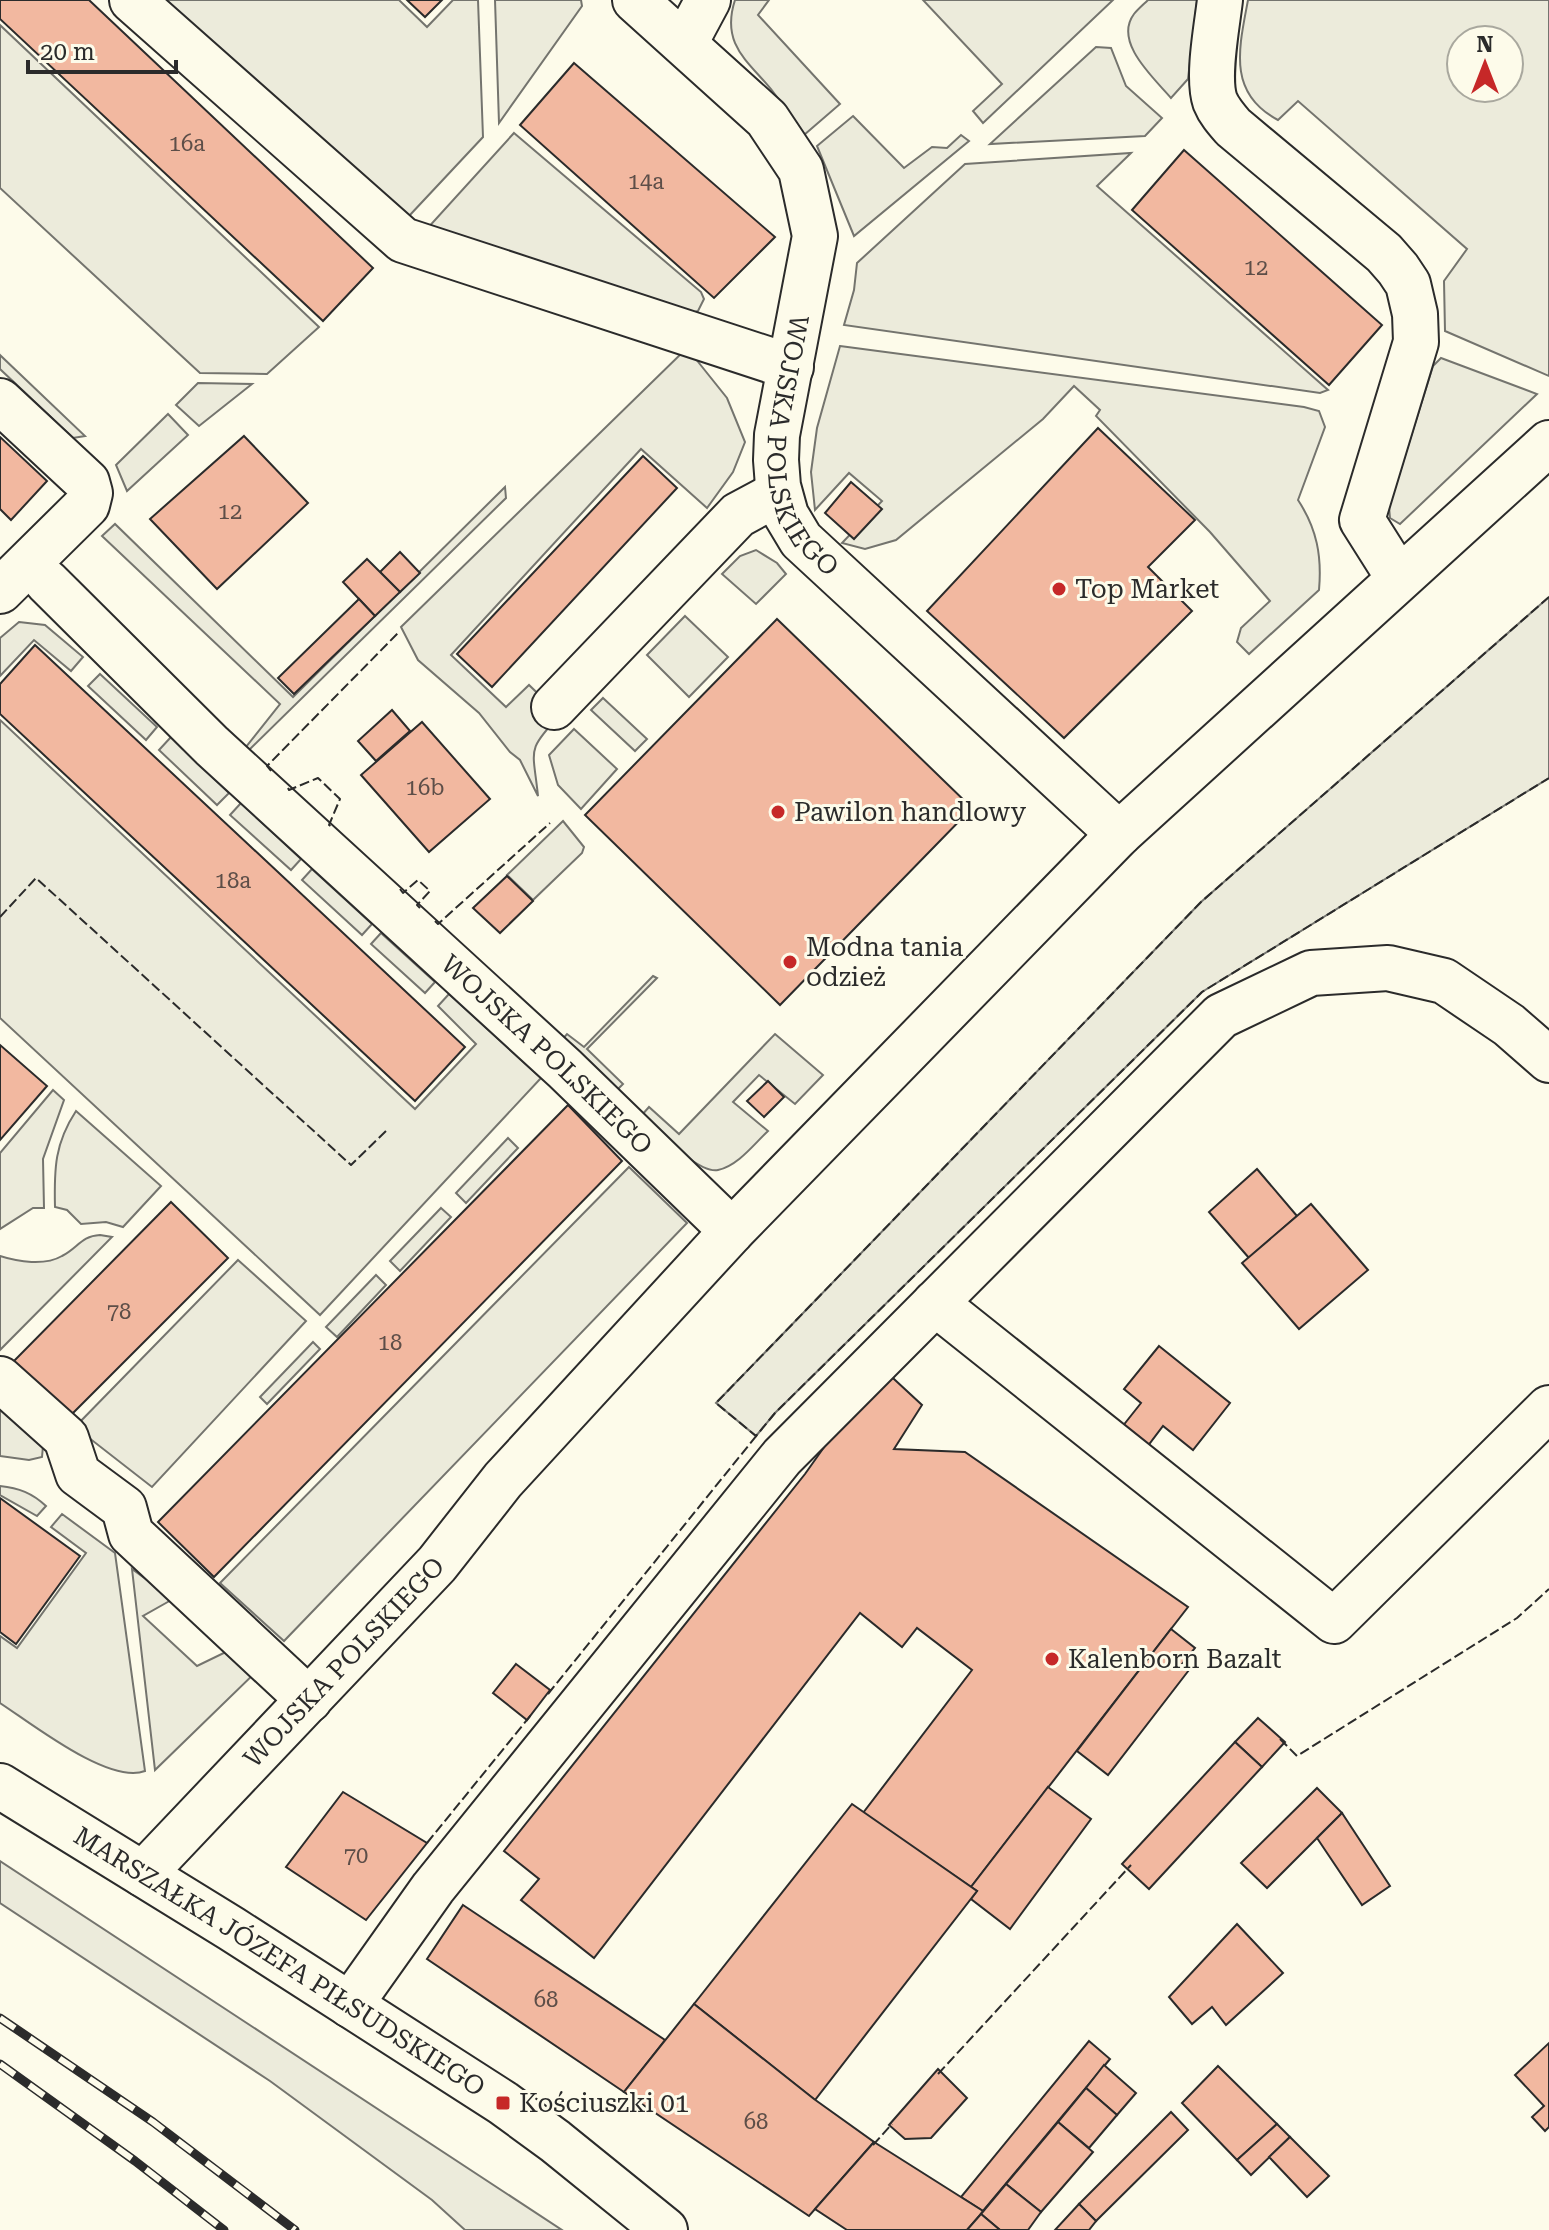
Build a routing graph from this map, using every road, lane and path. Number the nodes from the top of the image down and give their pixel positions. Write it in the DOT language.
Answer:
graph roads {
  1 [pos="132,0"];
  2 [pos="635,0"];
  3 [pos="708,0"];
  4 [pos="1220,0"];
  5 [pos="685,43"];
  6 [pos="791,367"];
  7 [pos="0,401"];
  8 [pos="1549,443"];
  9 [pos="779,493"];
  10 [pos="1398,577"];
  11 [pos="47,582"];
  12 [pos="0,591"];
  13 [pos="554,707"];
  14 [pos="1119,834"];
  15 [pos="1549,1060"];
  16 [pos="732,1231"];
  17 [pos="935,1303"];
  18 [pos="0,1379"];
  19 [pos="1549,1408"];
  20 [pos="309,1700"];
  21 [pos="0,1786"];
  22 [pos="143,1874"];
  23 [pos="350,2005"];
  24 [pos="665,2230"];
  1 -- 6 [label="street"];
  2 -- 5 [label="street, WOJSKA POLSKIEGO"];
  3 -- 5 [label="street"];
  4 -- 10 [label="street"];
  5 -- 6 [label="street, WOJSKA POLSKIEGO"];
  6 -- 9 [label="street, WOJSKA POLSKIEGO"];
  7 -- 12 [label="street"];
  8 -- 10 [label="street, WOJSKA POLSKIEGO"];
  9 -- 13 [label="street"];
  9 -- 14 [label="street, WOJSKA POLSKIEGO"];
  10 -- 14 [label="street, WOJSKA POLSKIEGO"];
  11 -- 16 [label="street, WOJSKA POLSKIEGO"];
  14 -- 16 [label="street, WOJSKA POLSKIEGO"];
  15 -- 17 [label="street"];
  16 -- 20 [label="street, WOJSKA POLSKIEGO"];
  17 -- 19 [label="street"];
  17 -- 23 [label="street"];
  18 -- 20 [label="street"];
  20 -- 22 [label="street, WOJSKA POLSKIEGO"];
  21 -- 22 [label="street, MARSZAŁKA JÓZEFA PIŁSUDSKIEGO"];
  22 -- 23 [label="street, MARSZAŁKA JÓZEFA PIŁSUDSKIEGO"];
  23 -- 24 [label="street, MARSZAŁKA JÓZEFA PIŁSUDSKIEGO"];
}
